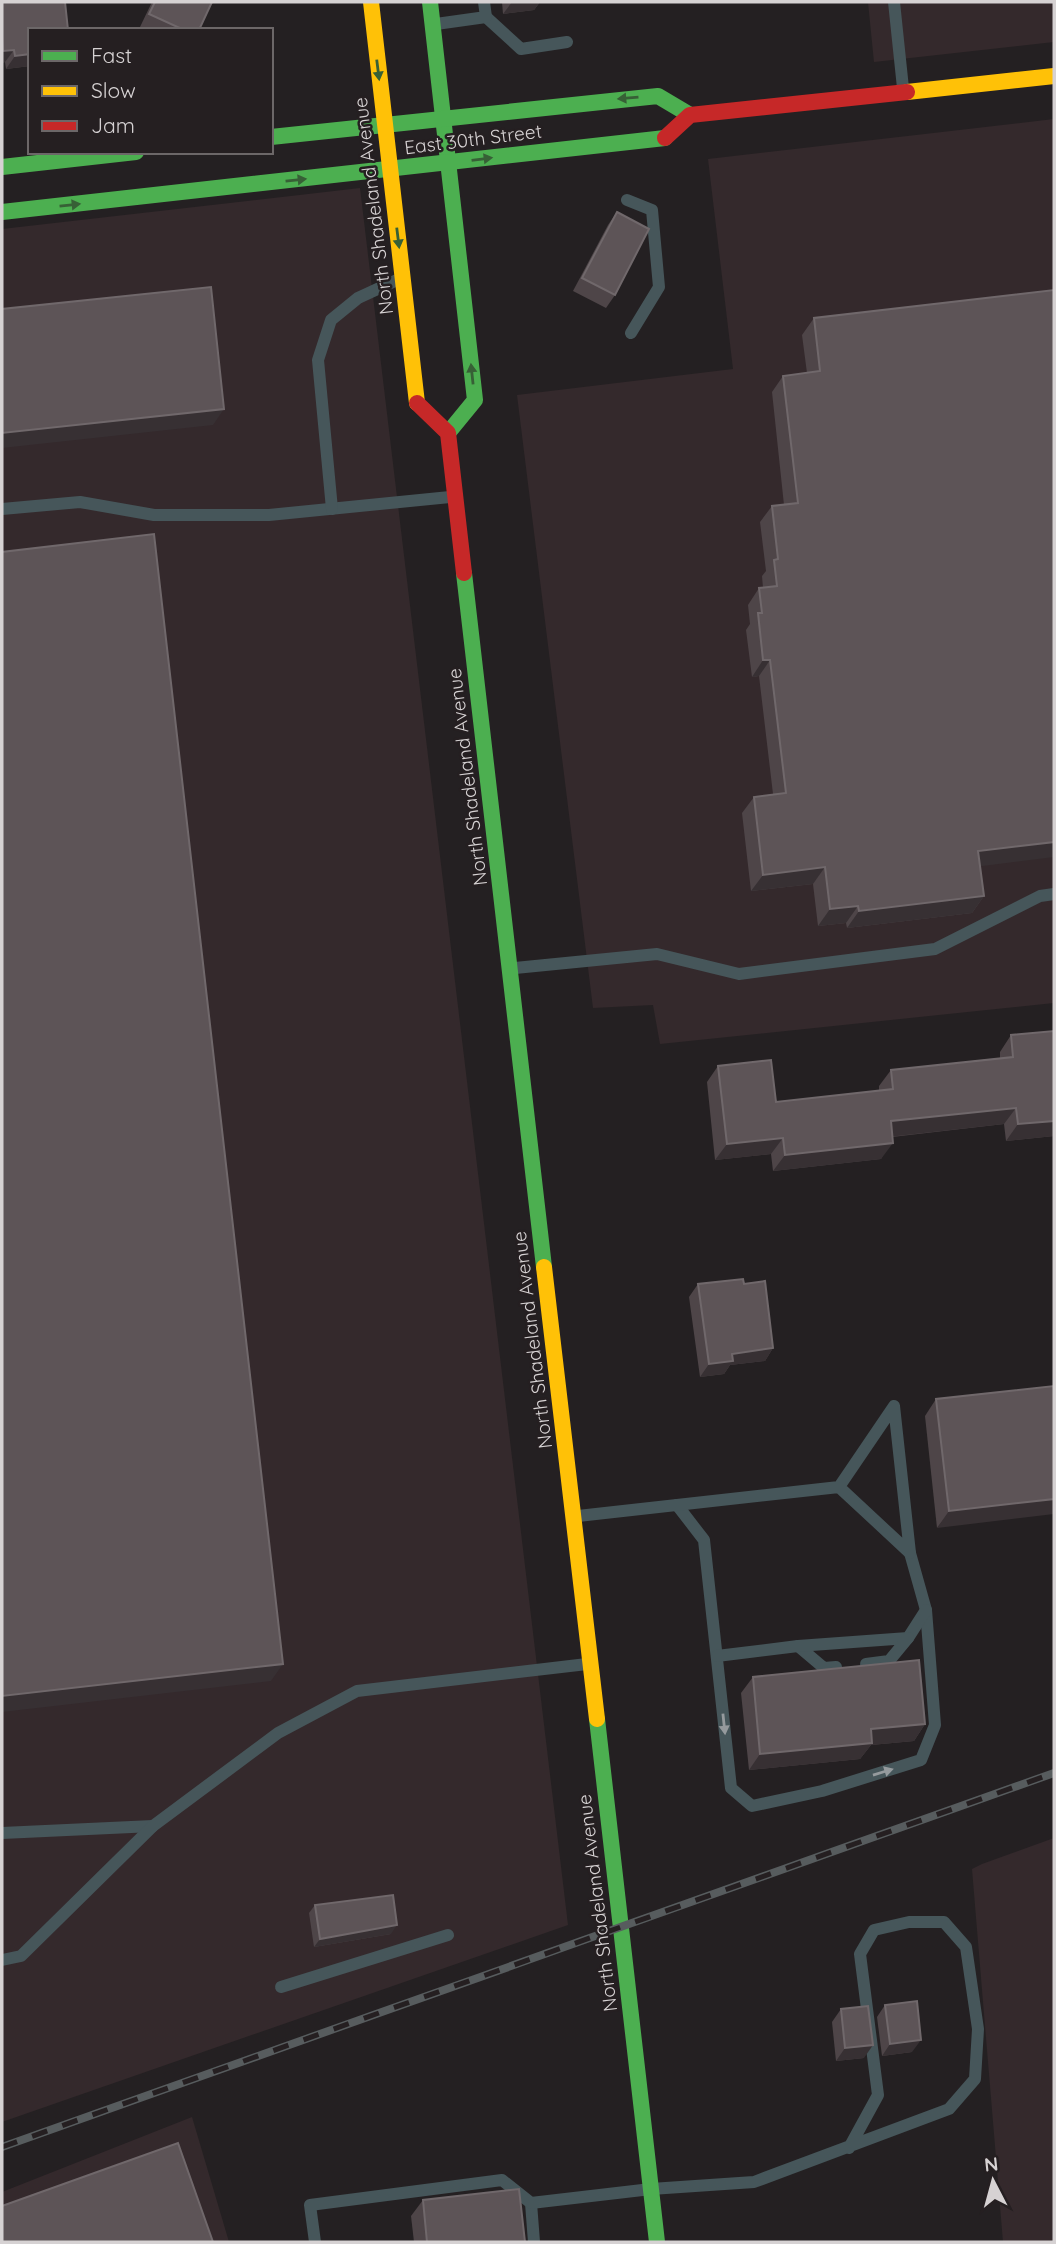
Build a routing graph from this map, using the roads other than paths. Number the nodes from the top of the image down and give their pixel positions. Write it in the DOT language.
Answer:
graph roads {
  1 [pos="371,2"];
  2 [pos="430,2"];
  3 [pos="484,2"];
  4 [pos="894,2"];
  5 [pos="486,17"];
  6 [pos="432,25"];
  7 [pos="567,42"];
  8 [pos="1054,76"];
  9 [pos="903,92"];
  10 [pos="690,116"];
  11 [pos="443,118"];
  12 [pos="385,125"];
  13 [pos="273,138"];
  14 [pos="118,154"];
  15 [pos="448,163"];
  16 [pos="2,167"];
  17 [pos="390,170"];
  18 [pos="627,200"];
  19 [pos="2,212"];
  20 [pos="402,277"];
  21 [pos="631,333"];
  22 [pos="448,433"];
  23 [pos="455,496"];
  24 [pos="2,509"];
  25 [pos="332,509"];
  26 [pos="1054,894"];
  27 [pos="510,968"];
  28 [pos="839,1488"];
  29 [pos="677,1505"];
  30 [pos="574,1516"];
  31 [pos="910,1553"];
  32 [pos="926,1610"];
  33 [pos="908,1638"];
  34 [pos="798,1646"];
  35 [pos="717,1656"];
  36 [pos="591,1664"];
  37 [pos="866,1664"];
  38 [pos="836,1667"];
  39 [pos="153,1826"];
  40 [pos="2,1833"];
  41 [pos="448,1935"];
  42 [pos="2,1960"];
  43 [pos="281,1987"];
  44 [pos="849,2148"];
  45 [pos="651,2189"];
  46 [pos="531,2203"];
  47 [pos="315,2242"];
  48 [pos="534,2242"];
  49 [pos="657,2242"];
  1 -- 12 [label="main road, North Shadeland Avenue, one-way"];
  2 -- 6 [label="main road"];
  3 -- 5 [label="lane"];
  4 -- 9 [label="lane"];
  5 -- 6 [label="lane"];
  5 -- 7 [label="lane"];
  6 -- 11 [label="main road"];
  8 -- 9 [label="main road"];
  9 -- 10 [label="main road"];
  10 -- 11 [label="main road, East 30th Street, one-way"];
  15 -- 10 [label="main road, East 30th Street, one-way"];
  11 -- 12 [label="main road, East 30th Street"];
  11 -- 15 [label="main road"];
  12 -- 13 [label="main road, East 30th Street"];
  12 -- 17 [label="main road, North Shadeland Avenue"];
  14 -- 16 [label="main road"];
  15 -- 17 [label="main road, East 30th Street"];
  22 -- 15 [label="main road, one-way"];
  19 -- 17 [label="main road, East 30th Street, one-way"];
  17 -- 20 [label="main road, North Shadeland Avenue, one-way"];
  18 -- 21 [label="lane"];
  20 -- 22 [label="main road, North Shadeland Avenue"];
  20 -- 25 [label="lane"];
  22 -- 23 [label="main road, North Shadeland Avenue"];
  23 -- 25 [label="lane"];
  23 -- 27 [label="main road, North Shadeland Avenue"];
  24 -- 25 [label="lane"];
  26 -- 27 [label="lane"];
  27 -- 30 [label="main road, North Shadeland Avenue"];
  28 -- 29 [label="lane"];
  28 -- 31 [label="lane"];
  28 -- 31 [label="lane"];
  29 -- 30 [label="lane"];
  29 -- 35 [label="lane"];
  30 -- 36 [label="main road, North Shadeland Avenue"];
  31 -- 32 [label="lane"];
  32 -- 33 [label="lane"];
  35 -- 32 [label="lane, one-way"];
  33 -- 34 [label="lane"];
  33 -- 37 [label="lane"];
  34 -- 35 [label="lane"];
  34 -- 38 [label="lane"];
  36 -- 39 [label="lane"];
  36 -- 45 [label="main road, North Shadeland Avenue"];
  39 -- 40 [label="lane"];
  39 -- 42 [label="lane"];
  41 -- 43 [label="lane"];
  44 -- 44 [label="lane"];
  44 -- 45 [label="lane"];
  45 -- 46 [label="lane"];
  45 -- 49 [label="main road, North Shadeland Avenue"];
  46 -- 47 [label="lane"];
  46 -- 48 [label="lane"];
}
